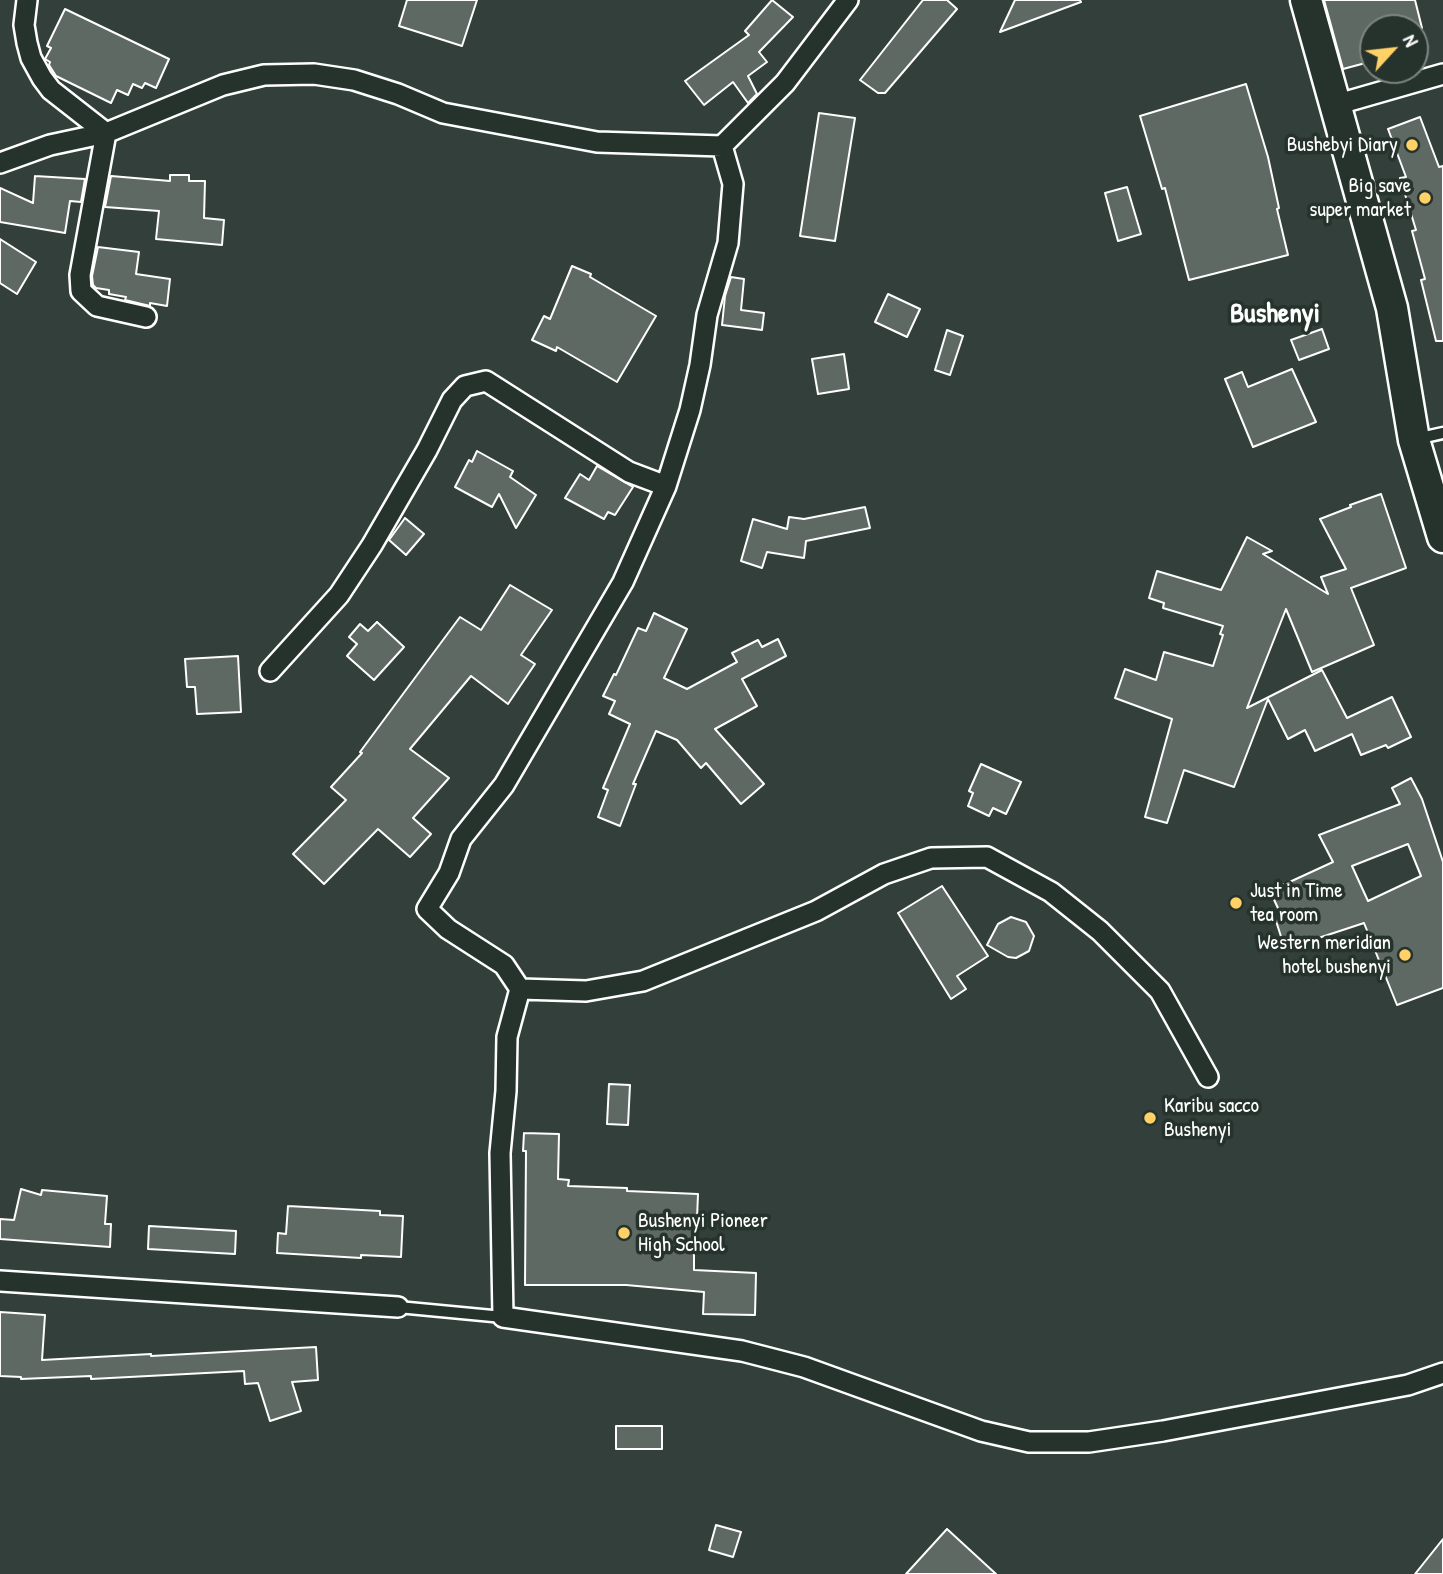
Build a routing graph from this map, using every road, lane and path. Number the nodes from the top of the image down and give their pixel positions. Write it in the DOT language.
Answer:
graph roads {
  1 [pos="27,0"];
  2 [pos="848,0"];
  3 [pos="1306,0"];
  4 [pos="1443,74"];
  5 [pos="1335,105"];
  6 [pos="106,133"];
  7 [pos="722,146"];
  8 [pos="0,163"];
  9 [pos="146,317"];
  10 [pos="1443,433"];
  11 [pos="1413,440"];
  12 [pos="666,486"];
  13 [pos="1443,537"];
  14 [pos="270,671"];
  15 [pos="520,989"];
  16 [pos="1208,1077"];
  17 [pos="0,1281"];
  18 [pos="398,1307"];
  19 [pos="503,1317"];
  20 [pos="1443,1373"];
  1 -- 6 [label="street"];
  2 -- 7 [label="street"];
  3 -- 5 [label="main road"];
  4 -- 5 [label="street"];
  5 -- 11 [label="main road"];
  6 -- 7 [label="street"];
  6 -- 8 [label="street"];
  6 -- 9 [label="street"];
  7 -- 12 [label="street"];
  10 -- 11 [label="lane"];
  11 -- 13 [label="main road"];
  12 -- 14 [label="street"];
  12 -- 15 [label="street"];
  15 -- 16 [label="street"];
  15 -- 19 [label="street"];
  17 -- 18 [label="street"];
  18 -- 19 [label="lane"];
  19 -- 20 [label="street"];
}
